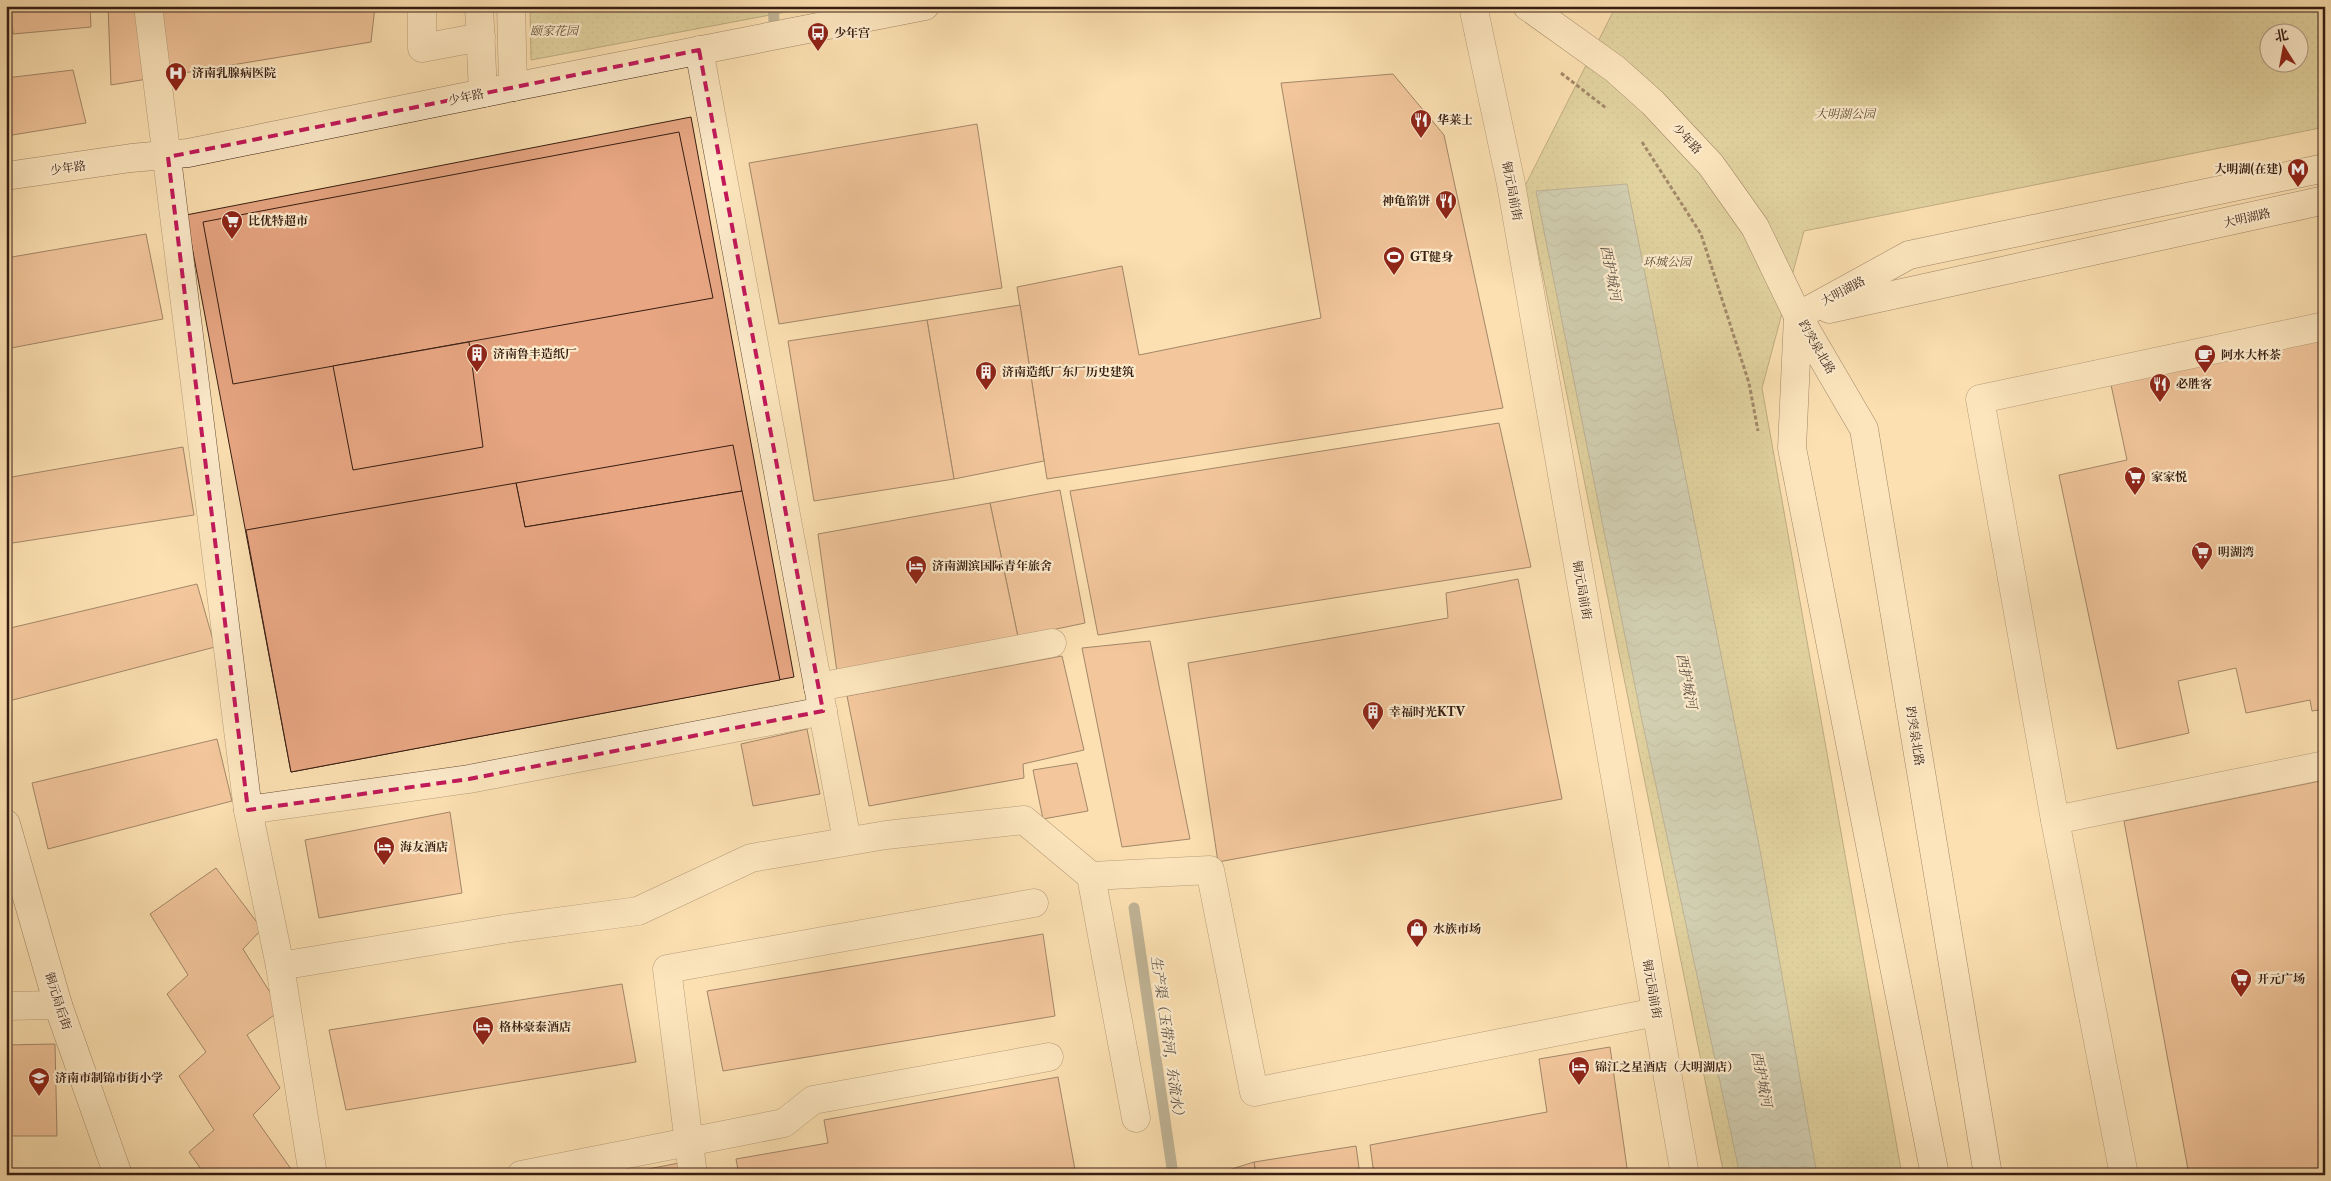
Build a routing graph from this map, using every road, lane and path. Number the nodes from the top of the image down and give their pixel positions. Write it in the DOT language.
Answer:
graph roads {
  1 [pos="148,6"];
  2 [pos="422,6"];
  3 [pos="480,6"];
  4 [pos="511,6"];
  5 [pos="925,6"];
  6 [pos="1473,6"];
  7 [pos="1526,6"];
  8 [pos="481,37"];
  9 [pos="699,50"];
  10 [pos="1558,71"];
  11 [pos="513,87"];
  12 [pos="483,93"];
  13 [pos="1611,112"];
  14 [pos="1639,137"];
  15 [pos="168,157"];
  16 [pos="2325,168"];
  17 [pos="6,176"];
  18 [pos="2325,200"];
  19 [pos="1798,316"];
  20 [pos="2325,326"];
  21 [pos="1760,438"];
  22 [pos="1052,643"];
  23 [pos="820,699"];
  24 [pos="2325,766"];
  25 [pos="248,810"];
  26 [pos="2055,820"];
  27 [pos="6,824"];
  28 [pos="847,841"];
  29 [pos="1091,876"];
  30 [pos="1034,903"];
  31 [pos="280,966"];
  32 [pos="58,1005"];
  33 [pos="6,1006"];
  34 [pos="1656,1012"];
  35 [pos="1049,1057"];
  36 [pos="1136,1118"];
  37 [pos="688,1143"];
  38 [pos="118,1175"];
  39 [pos="313,1175"];
  40 [pos="521,1175"];
  41 [pos="693,1175"];
  42 [pos="1685,1175"];
  43 [pos="1935,1175"];
  44 [pos="1988,1175"];
  45 [pos="2124,1175"];
  1 -- 15 [label="street"];
  2 -- 8 [label="street"];
  3 -- 8 [label="street"];
  4 -- 11 [label="street"];
  5 -- 9 [label="street, 少年路"];
  6 -- 34 [label="street, 铜元局前街"];
  7 -- 19 [label="street, 少年路"];
  8 -- 12 [label="street"];
  9 -- 11 [label="street, 少年路"];
  9 -- 23 [label="street"];
  10 -- 13 [label="path"];
  11 -- 12 [label="street, 少年路"];
  12 -- 15 [label="street, 少年路"];
  14 -- 21 [label="path"];
  15 -- 17 [label="street, 少年路"];
  15 -- 25 [label="street"];
  16 -- 19 [label="street, 大明湖路"];
  18 -- 19 [label="street, 大明湖路"];
  19 -- 43 [label="street, 趵突泉北路"];
  19 -- 44 [label="street, 趵突泉北路"];
  20 -- 26 [label="street"];
  22 -- 23 [label="street"];
  23 -- 25 [label="street"];
  23 -- 28 [label="street"];
  24 -- 26 [label="street"];
  25 -- 31 [label="street"];
  26 -- 45 [label="street"];
  27 -- 32 [label="street, 铜元局后街"];
  28 -- 29 [label="street"];
  28 -- 31 [label="street"];
  29 -- 34 [label="street"];
  29 -- 36 [label="street"];
  30 -- 37 [label="street"];
  31 -- 39 [label="street"];
  32 -- 33 [label="street"];
  32 -- 38 [label="street, 铜元局后街"];
  34 -- 42 [label="street, 铜元局前街"];
  35 -- 37 [label="street"];
  37 -- 40 [label="street"];
  37 -- 41 [label="street"];
}
